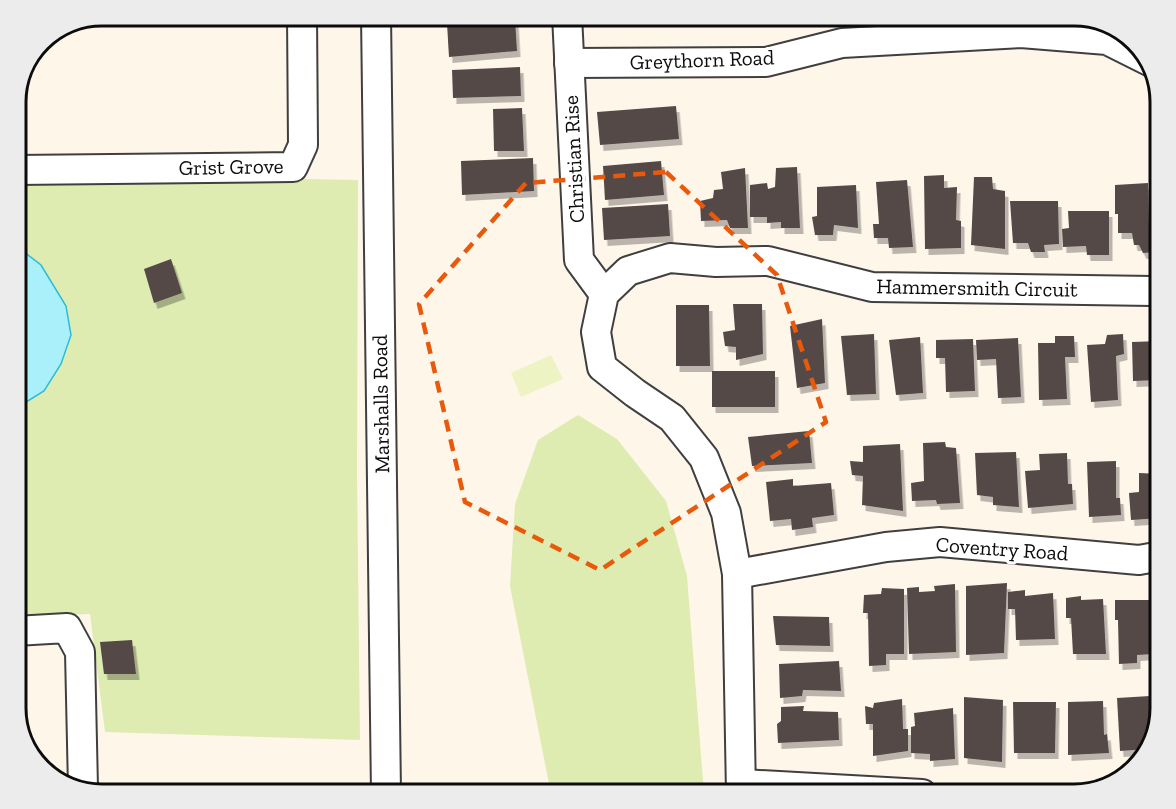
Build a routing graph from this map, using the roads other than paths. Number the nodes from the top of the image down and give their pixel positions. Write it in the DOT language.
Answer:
graph roads {
  1 [pos="302,25"];
  2 [pos="376,25"];
  3 [pos="567,25"];
  4 [pos="1011,25"];
  5 [pos="1025,25"];
  6 [pos="1134,53"];
  7 [pos="569,63"];
  8 [pos="26,170"];
  9 [pos="1150,291"];
  10 [pos="604,294"];
  11 [pos="1150,558"];
  12 [pos="737,574"];
  13 [pos="26,630"];
  14 [pos="83,781"];
  15 [pos="386,784"];
  16 [pos="741,784"];
  1 -- 8 [label="street, Grist Grove"];
  2 -- 15 [label="street, Marshalls Road"];
  3 -- 7 [label="street, Christian Rise"];
  4 -- 7 [label="street, Greythorn Road"];
  5 -- 6 [label="street, Greythorn Road"];
  7 -- 10 [label="street, Christian Rise"];
  9 -- 10 [label="street, Hammersmith Circuit"];
  10 -- 12 [label="street"];
  11 -- 12 [label="street, Coventry Road"];
  12 -- 16 [label="street"];
  13 -- 14 [label="street"];
}
